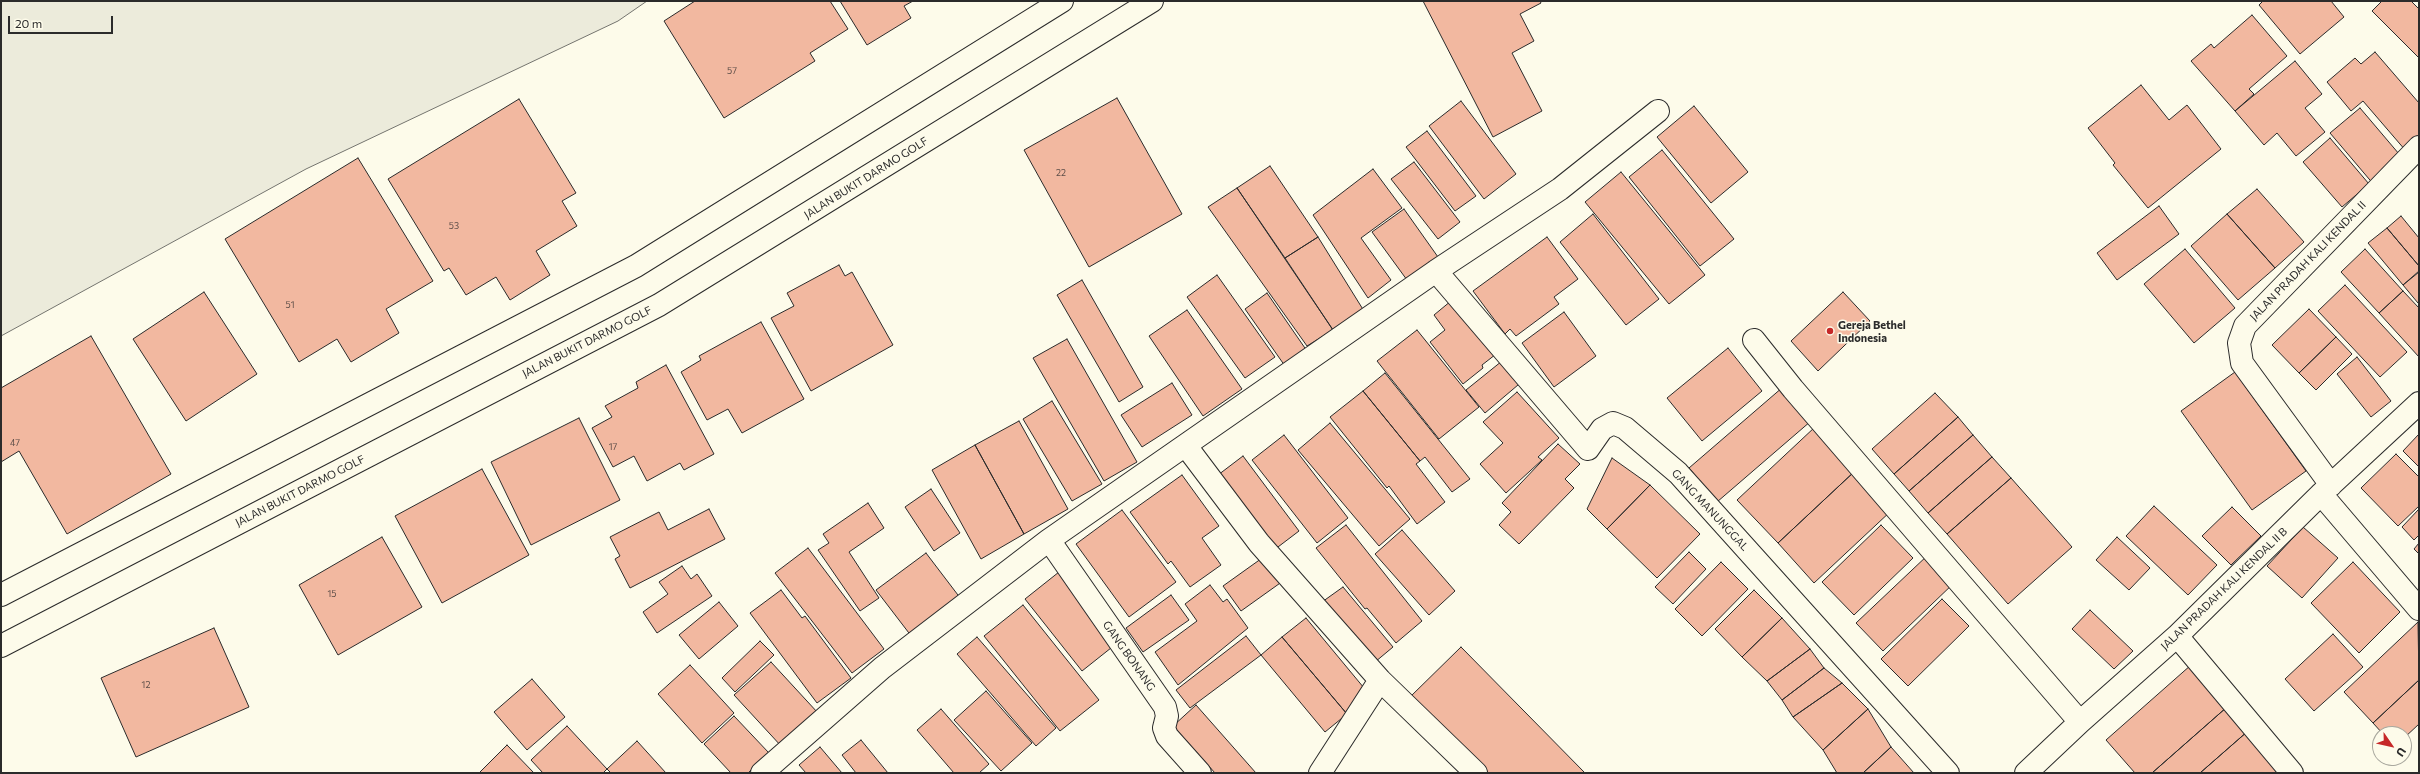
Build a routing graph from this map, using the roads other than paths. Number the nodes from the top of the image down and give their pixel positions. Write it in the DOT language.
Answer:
graph roads {
  1 [pos="1062,1"];
  2 [pos="1152,1"];
  3 [pos="1658,111"];
  4 [pos="2419,147"];
  5 [pos="1436,271"];
  6 [pos="1754,340"];
  7 [pos="2419,403"];
  8 [pos="1186,446"];
  9 [pos="2326,490"];
  10 [pos="1049,540"];
  11 [pos="1,595"];
  12 [pos="2419,609"];
  13 [pos="2177,636"];
  14 [pos="1,646"];
  15 [pos="1380,680"];
  16 [pos="2080,722"];
  17 [pos="770,770"];
  18 [pos="1200,773"];
  19 [pos="1320,773"];
  20 [pos="1476,773"];
  21 [pos="1948,773"];
  22 [pos="2026,773"];
  23 [pos="2292,773"];
  1 -- 11 [label="street"];
  2 -- 14 [label="street, JALAN BUKIT DARMO GOLF"];
  3 -- 5 [label="street"];
  4 -- 9 [label="street, JALAN PRADAH KALI KENDAL II"];
  5 -- 8 [label="street"];
  5 -- 21 [label="street, GANG MANUNGGAL"];
  6 -- 16 [label="street"];
  7 -- 9 [label="street, JALAN PRADAH KALI KENDAL II B"];
  8 -- 10 [label="street"];
  8 -- 15 [label="street"];
  9 -- 12 [label="street, JALAN PRADAH KALI KENDAL II"];
  9 -- 13 [label="street, JALAN PRADAH KALI KENDAL II B"];
  10 -- 17 [label="street"];
  10 -- 18 [label="street, GANG BONANG"];
  13 -- 16 [label="street, JALAN PRADAH KALI KENDAL II B"];
  13 -- 23 [label="street"];
  15 -- 19 [label="street"];
  15 -- 20 [label="street"];
  16 -- 22 [label="street, JALAN PRADAH KALI KENDAL II B"];
}
